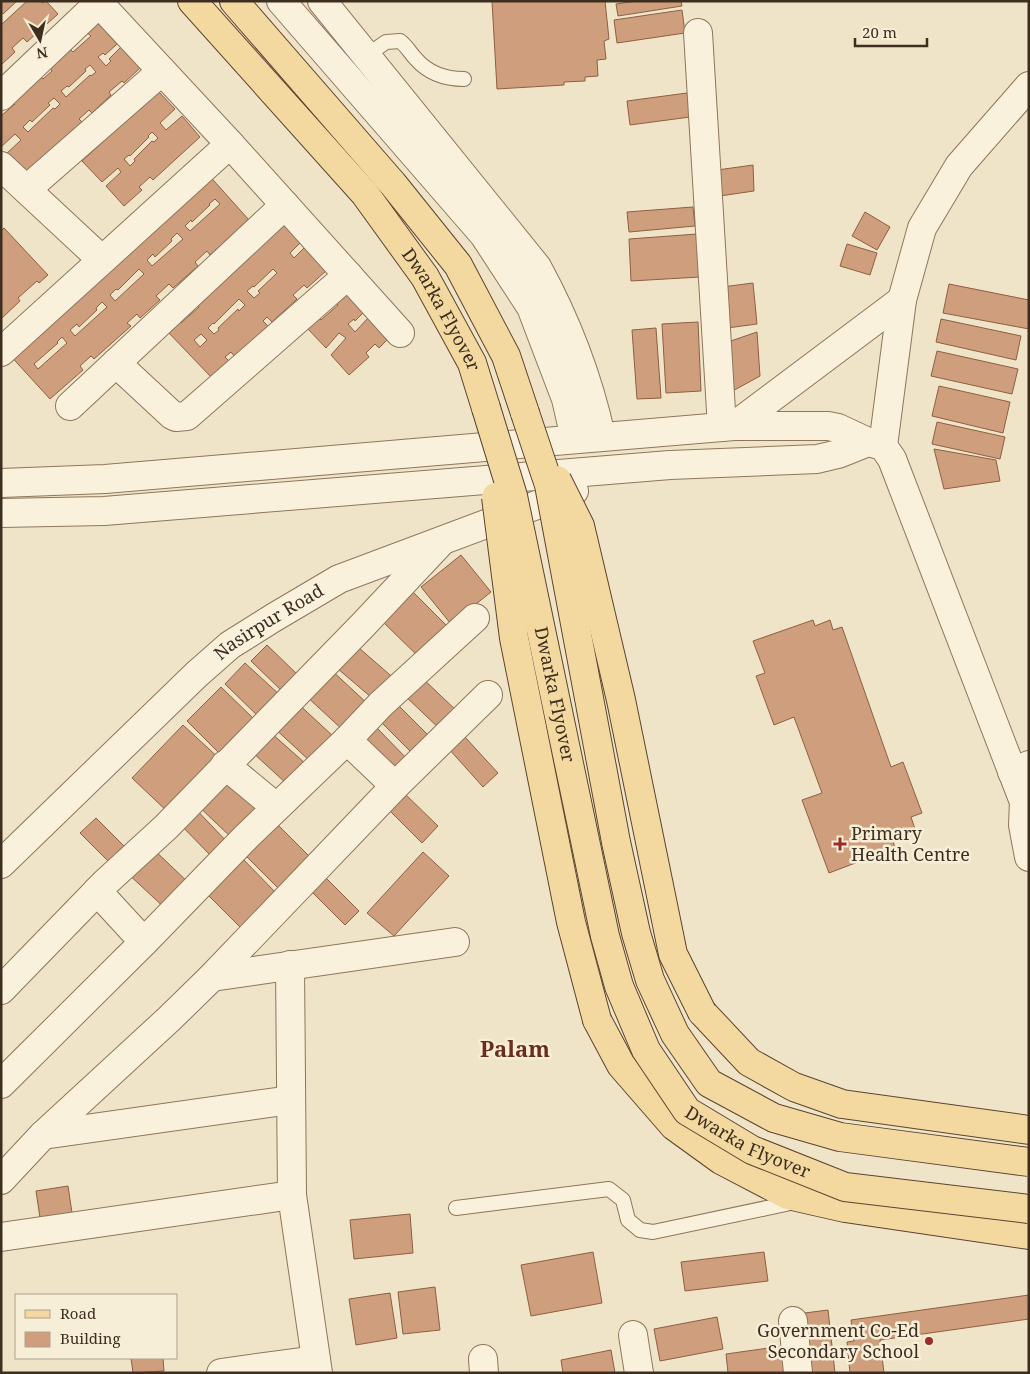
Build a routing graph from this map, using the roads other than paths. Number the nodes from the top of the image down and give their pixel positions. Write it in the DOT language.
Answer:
graph roads {
  1 [pos="192,1"];
  2 [pos="234,1"];
  3 [pos="280,1"];
  4 [pos="322,1"];
  5 [pos="98,2"];
  6 [pos="698,33"];
  7 [pos="366,56"];
  8 [pos="162,71"];
  9 [pos="464,79"];
  10 [pos="1029,86"];
  11 [pos="1,96"];
  12 [pos="230,144"];
  13 [pos="1,166"];
  14 [pos="27,189"];
  15 [pos="285,205"];
  16 [pos="102,260"];
  17 [pos="348,275"];
  18 [pos="902,300"];
  19 [pos="400,333"];
  20 [pos="1,352"];
  21 [pos="116,363"];
  22 [pos="70,406"];
  23 [pos="486,408"];
  24 [pos="525,413"];
  25 [pos="728,427"];
  26 [pos="588,437"];
  27 [pos="876,444"];
  28 [pos="595,472"];
  29 [pos="1,483"];
  30 [pos="1,514"];
  31 [pos="441,542"];
  32 [pos="475,618"];
  33 [pos="488,695"];
  34 [pos="347,740"];
  35 [pos="225,764"];
  36 [pos="1021,768"];
  37 [pos="395,786"];
  38 [pos="1027,804"];
  39 [pos="276,807"];
  40 [pos="1029,857"];
  41 [pos="1,864"];
  42 [pos="97,891"];
  43 [pos="144,942"];
  44 [pos="455,942"];
  45 [pos="290,965"];
  46 [pos="212,977"];
  47 [pos="1,990"];
  48 [pos="1,1084"];
  49 [pos="291,1100"];
  50 [pos="1027,1128"];
  51 [pos="43,1136"];
  52 [pos="1029,1162"];
  53 [pos="1,1180"];
  54 [pos="292,1195"];
  55 [pos="806,1199"];
  56 [pos="456,1208"];
  57 [pos="1028,1229"];
  58 [pos="1,1237"];
  59 [pos="793,1321"];
  60 [pos="633,1335"];
  61 [pos="317,1366"];
  62 [pos="221,1373"];
  63 [pos="639,1373"];
  64 [pos="798,1373"];
  1 -- 23 [label="main road, Dwarka Flyover"];
  2 -- 24 [label="main road, Dwarka Flyover"];
  3 -- 26 [label="street"];
  4 -- 7 [label="street"];
  5 -- 8 [label="street"];
  5 -- 11 [label="street"];
  6 -- 25 [label="street"];
  7 -- 9 [label="lane"];
  7 -- 26 [label="street"];
  8 -- 12 [label="street"];
  8 -- 14 [label="street"];
  10 -- 18 [label="street"];
  12 -- 15 [label="street"];
  12 -- 16 [label="street"];
  13 -- 14 [label="street"];
  14 -- 16 [label="street"];
  15 -- 17 [label="street"];
  15 -- 21 [label="street"];
  16 -- 20 [label="street"];
  17 -- 19 [label="street"];
  17 -- 21 [label="street"];
  18 -- 25 [label="street"];
  18 -- 27 [label="street"];
  21 -- 22 [label="street"];
  23 -- 55 [label="main road, bridge"];
  23 -- 57 [label="main road, Dwarka Flyover, bridge"];
  24 -- 50 [label="main road, bridge"];
  24 -- 52 [label="main road, Dwarka Flyover, bridge"];
  25 -- 26 [label="street"];
  25 -- 27 [label="street"];
  26 -- 29 [label="street"];
  27 -- 28 [label="street"];
  27 -- 36 [label="street"];
  28 -- 30 [label="street"];
  28 -- 31 [label="street, Nasirpur Road"];
  31 -- 35 [label="street"];
  31 -- 41 [label="street, Nasirpur Road"];
  32 -- 34 [label="street"];
  33 -- 37 [label="street"];
  34 -- 37 [label="street"];
  34 -- 39 [label="street"];
  35 -- 39 [label="street"];
  35 -- 42 [label="street"];
  36 -- 38 [label="street"];
  37 -- 46 [label="street"];
  38 -- 40 [label="street"];
  39 -- 43 [label="street"];
  42 -- 43 [label="street"];
  42 -- 47 [label="street"];
  43 -- 48 [label="street"];
  44 -- 45 [label="street"];
  45 -- 46 [label="street"];
  45 -- 49 [label="street"];
  46 -- 51 [label="street"];
  49 -- 51 [label="street"];
  49 -- 54 [label="street"];
  51 -- 53 [label="street"];
  54 -- 58 [label="street"];
  54 -- 61 [label="street"];
  55 -- 56 [label="lane"];
  55 -- 57 [label="main road"];
  59 -- 64 [label="street"];
  60 -- 63 [label="street"];
  61 -- 62 [label="street"];
}
